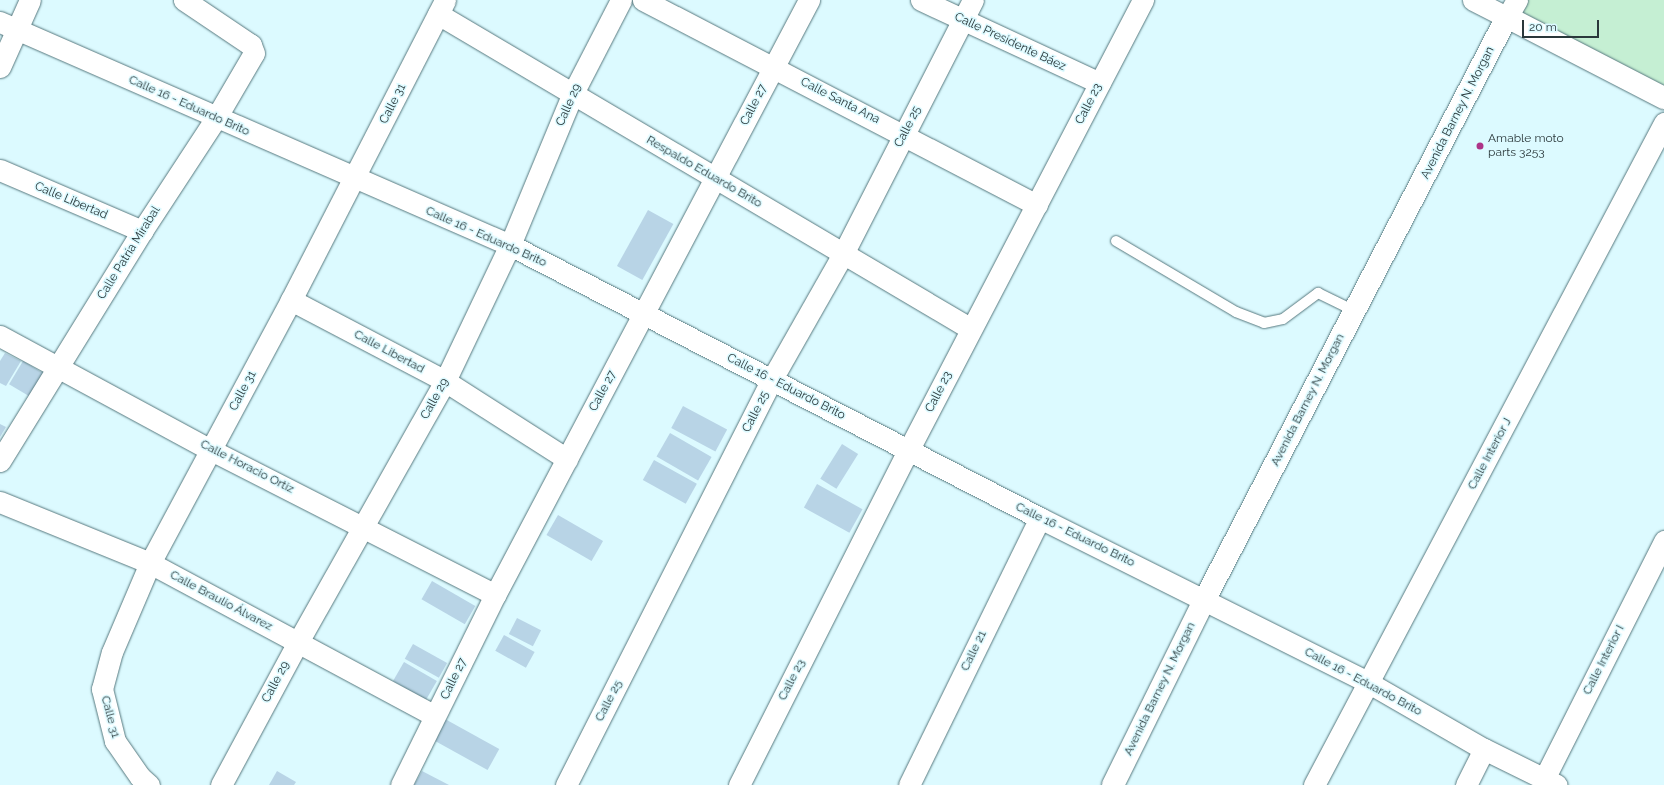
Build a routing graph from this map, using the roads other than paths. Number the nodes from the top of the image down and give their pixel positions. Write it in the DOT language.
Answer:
graph roads {
  1 [pos="30,0"];
  2 [pos="184,0"];
  3 [pos="621,0"];
  4 [pos="643,0"];
  5 [pos="809,0"];
  6 [pos="921,0"];
  7 [pos="973,0"];
  8 [pos="1143,0"];
  9 [pos="1473,0"];
  10 [pos="441,7"];
  11 [pos="1512,9"];
  12 [pos="963,20"];
  13 [pos="8,27"];
  14 [pos="0,67"];
  15 [pos="774,67"];
  16 [pos="1100,83"];
  17 [pos="572,95"];
  18 [pos="1664,98"];
  19 [pos="216,118"];
  20 [pos="1664,123"];
  21 [pos="904,134"];
  22 [pos="0,170"];
  23 [pos="354,178"];
  24 [pos="716,179"];
  25 [pos="1037,205"];
  26 [pos="142,231"];
  27 [pos="1116,241"];
  28 [pos="510,245"];
  29 [pos="843,254"];
  30 [pos="291,300"];
  31 [pos="1355,311"];
  32 [pos="644,314"];
  33 [pos="972,329"];
  34 [pos="0,336"];
  35 [pos="58,367"];
  36 [pos="772,380"];
  37 [pos="445,381"];
  38 [pos="211,450"];
  39 [pos="908,451"];
  40 [pos="567,459"];
  41 [pos="0,462"];
  42 [pos="0,502"];
  43 [pos="1040,518"];
  44 [pos="364,527"];
  45 [pos="1664,541"];
  46 [pos="150,563"];
  47 [pos="495,596"];
  48 [pos="1205,599"];
  49 [pos="298,642"];
  50 [pos="1369,683"];
  51 [pos="435,716"];
  52 [pos="1484,748"];
  53 [pos="1550,782"];
  54 [pos="149,785"];
  55 [pos="221,785"];
  56 [pos="400,785"];
  57 [pos="566,785"];
  58 [pos="739,785"];
  59 [pos="909,785"];
  60 [pos="1113,785"];
  61 [pos="1314,785"];
  62 [pos="1466,785"];
  1 -- 13 [label="street"];
  2 -- 19 [label="street, Calle Patria Mirabal"];
  3 -- 17 [label="street, Calle 29"];
  4 -- 15 [label="street, Calle Santa Ana"];
  5 -- 15 [label="street, Calle 27"];
  6 -- 12 [label="street, Calle Presidente Báez"];
  7 -- 12 [label="street, Calle 25"];
  8 -- 16 [label="street, Calle 23"];
  9 -- 11 [label="street"];
  10 -- 17 [label="street, Respaldo Eduardo Brito"];
  10 -- 23 [label="street, Calle 31"];
  11 -- 18 [label="street"];
  11 -- 31 [label="street, Avenida Barney N. Morgan"];
  12 -- 16 [label="street, Calle Presidente Báez"];
  12 -- 21 [label="street, Calle 25"];
  13 -- 14 [label="street"];
  13 -- 19 [label="street, Calle 16 - Eduardo Brito"];
  15 -- 21 [label="street, Calle Santa Ana"];
  15 -- 24 [label="street, Calle 27"];
  16 -- 25 [label="street, Calle 23"];
  17 -- 24 [label="street, Respaldo Eduardo Brito"];
  17 -- 28 [label="street, Calle 29"];
  19 -- 23 [label="street, Calle 16 - Eduardo Brito"];
  19 -- 26 [label="street, Calle Patria Mirabal"];
  20 -- 50 [label="street, Calle Interior J"];
  21 -- 25 [label="street, Calle Santa Ana"];
  21 -- 29 [label="street, Calle 25"];
  22 -- 26 [label="street, Calle Libertad"];
  23 -- 28 [label="street, Calle 16 - Eduardo Brito"];
  23 -- 30 [label="street, Calle 31"];
  24 -- 29 [label="street, Respaldo Eduardo Brito"];
  24 -- 32 [label="street, Calle 27"];
  25 -- 33 [label="street, Calle 23"];
  26 -- 35 [label="street, Calle Patria Mirabal"];
  27 -- 31 [label="lane"];
  28 -- 32 [label="street, Calle 16 - Eduardo Brito"];
  28 -- 37 [label="street, Calle 29"];
  29 -- 33 [label="street, Respaldo Eduardo Brito"];
  29 -- 36 [label="street, Calle 25"];
  30 -- 37 [label="street, Calle Libertad"];
  30 -- 38 [label="street, Calle 31"];
  31 -- 48 [label="street, Avenida Barney N. Morgan"];
  32 -- 36 [label="street, Calle 16 - Eduardo Brito"];
  32 -- 40 [label="street, Calle 27"];
  33 -- 39 [label="street, Calle 23"];
  34 -- 35 [label="street, Calle Horacio Ortiz"];
  35 -- 38 [label="street, Calle Horacio Ortiz"];
  35 -- 41 [label="street, Calle Patria Mirabal"];
  36 -- 39 [label="street, Calle 16 - Eduardo Brito"];
  36 -- 57 [label="street, Calle 25"];
  37 -- 40 [label="street, Calle Libertad"];
  37 -- 44 [label="street, Calle 29"];
  38 -- 44 [label="street, Calle Horacio Ortiz"];
  38 -- 46 [label="street, Calle 31"];
  39 -- 43 [label="street, Calle 16 - Eduardo Brito"];
  39 -- 58 [label="street, Calle 23"];
  40 -- 47 [label="street, Calle 27"];
  42 -- 46 [label="street, Calle Braulio Álvarez"];
  43 -- 48 [label="street, Calle 16 - Eduardo Brito"];
  43 -- 59 [label="street, Calle 21"];
  44 -- 47 [label="street, Calle Horacio Ortiz"];
  44 -- 49 [label="street, Calle 29"];
  45 -- 53 [label="street, Calle Interior I"];
  46 -- 49 [label="street, Calle Braulio Álvarez"];
  46 -- 54 [label="street, Calle 31"];
  47 -- 51 [label="street, Calle 27"];
  48 -- 50 [label="street, Calle 16 - Eduardo Brito"];
  48 -- 60 [label="street, Avenida Barney N. Morgan"];
  49 -- 51 [label="street, Calle Braulio Álvarez"];
  49 -- 55 [label="street, Calle 29"];
  50 -- 52 [label="street, Calle 16 - Eduardo Brito"];
  50 -- 61 [label="street, Calle Interior J"];
  51 -- 56 [label="street, Calle 27"];
  52 -- 53 [label="street, Calle 16 - Eduardo Brito"];
  52 -- 62 [label="street"];
}
